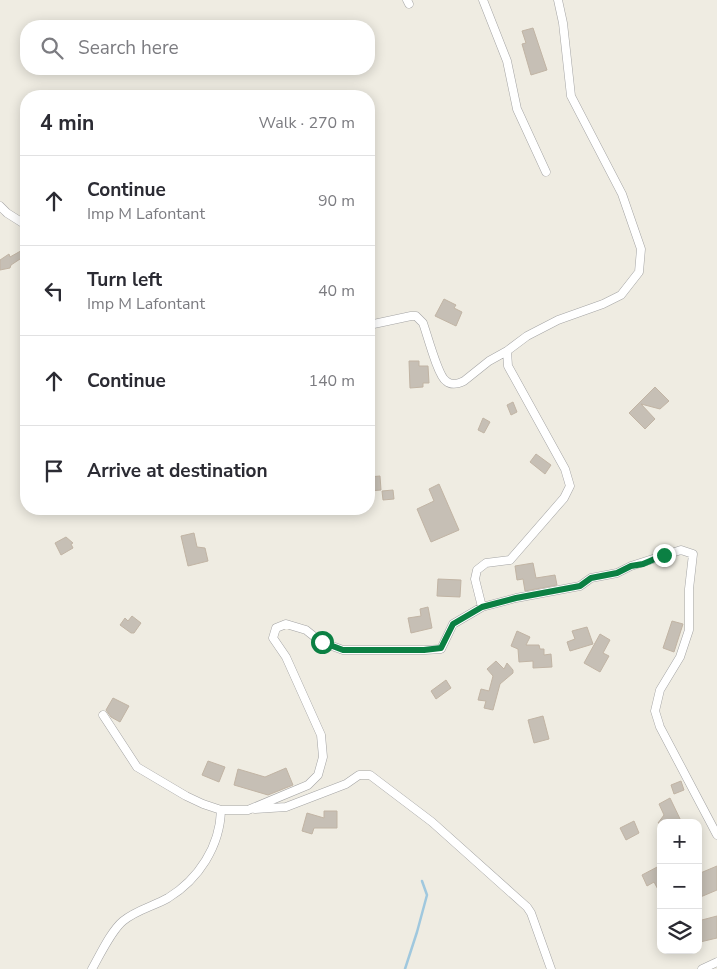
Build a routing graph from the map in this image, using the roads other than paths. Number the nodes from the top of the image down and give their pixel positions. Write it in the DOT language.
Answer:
graph roads {
  1 [pos="483,0"];
  2 [pos="558,0"];
  3 [pos="546,172"];
  4 [pos="0,206"];
  5 [pos="20,221"];
  6 [pos="375,324"];
  7 [pos="507,351"];
  8 [pos="482,607"];
  9 [pos="103,715"];
  10 [pos="221,810"];
  11 [pos="248,810"];
  12 [pos="717,834"];
  13 [pos="717,962"];
  14 [pos="92,969"];
  15 [pos="551,969"];
  16 [pos="702,969"];
  1 -- 3 [label="street"];
  2 -- 7 [label="street"];
  4 -- 5 [label="street"];
  6 -- 7 [label="street"];
  7 -- 8 [label="street"];
  8 -- 11 [label="street"];
  8 -- 12 [label="street"];
  9 -- 10 [label="street"];
  10 -- 11 [label="street"];
  10 -- 14 [label="street"];
  11 -- 15 [label="street"];
  13 -- 16 [label="street"];
}
